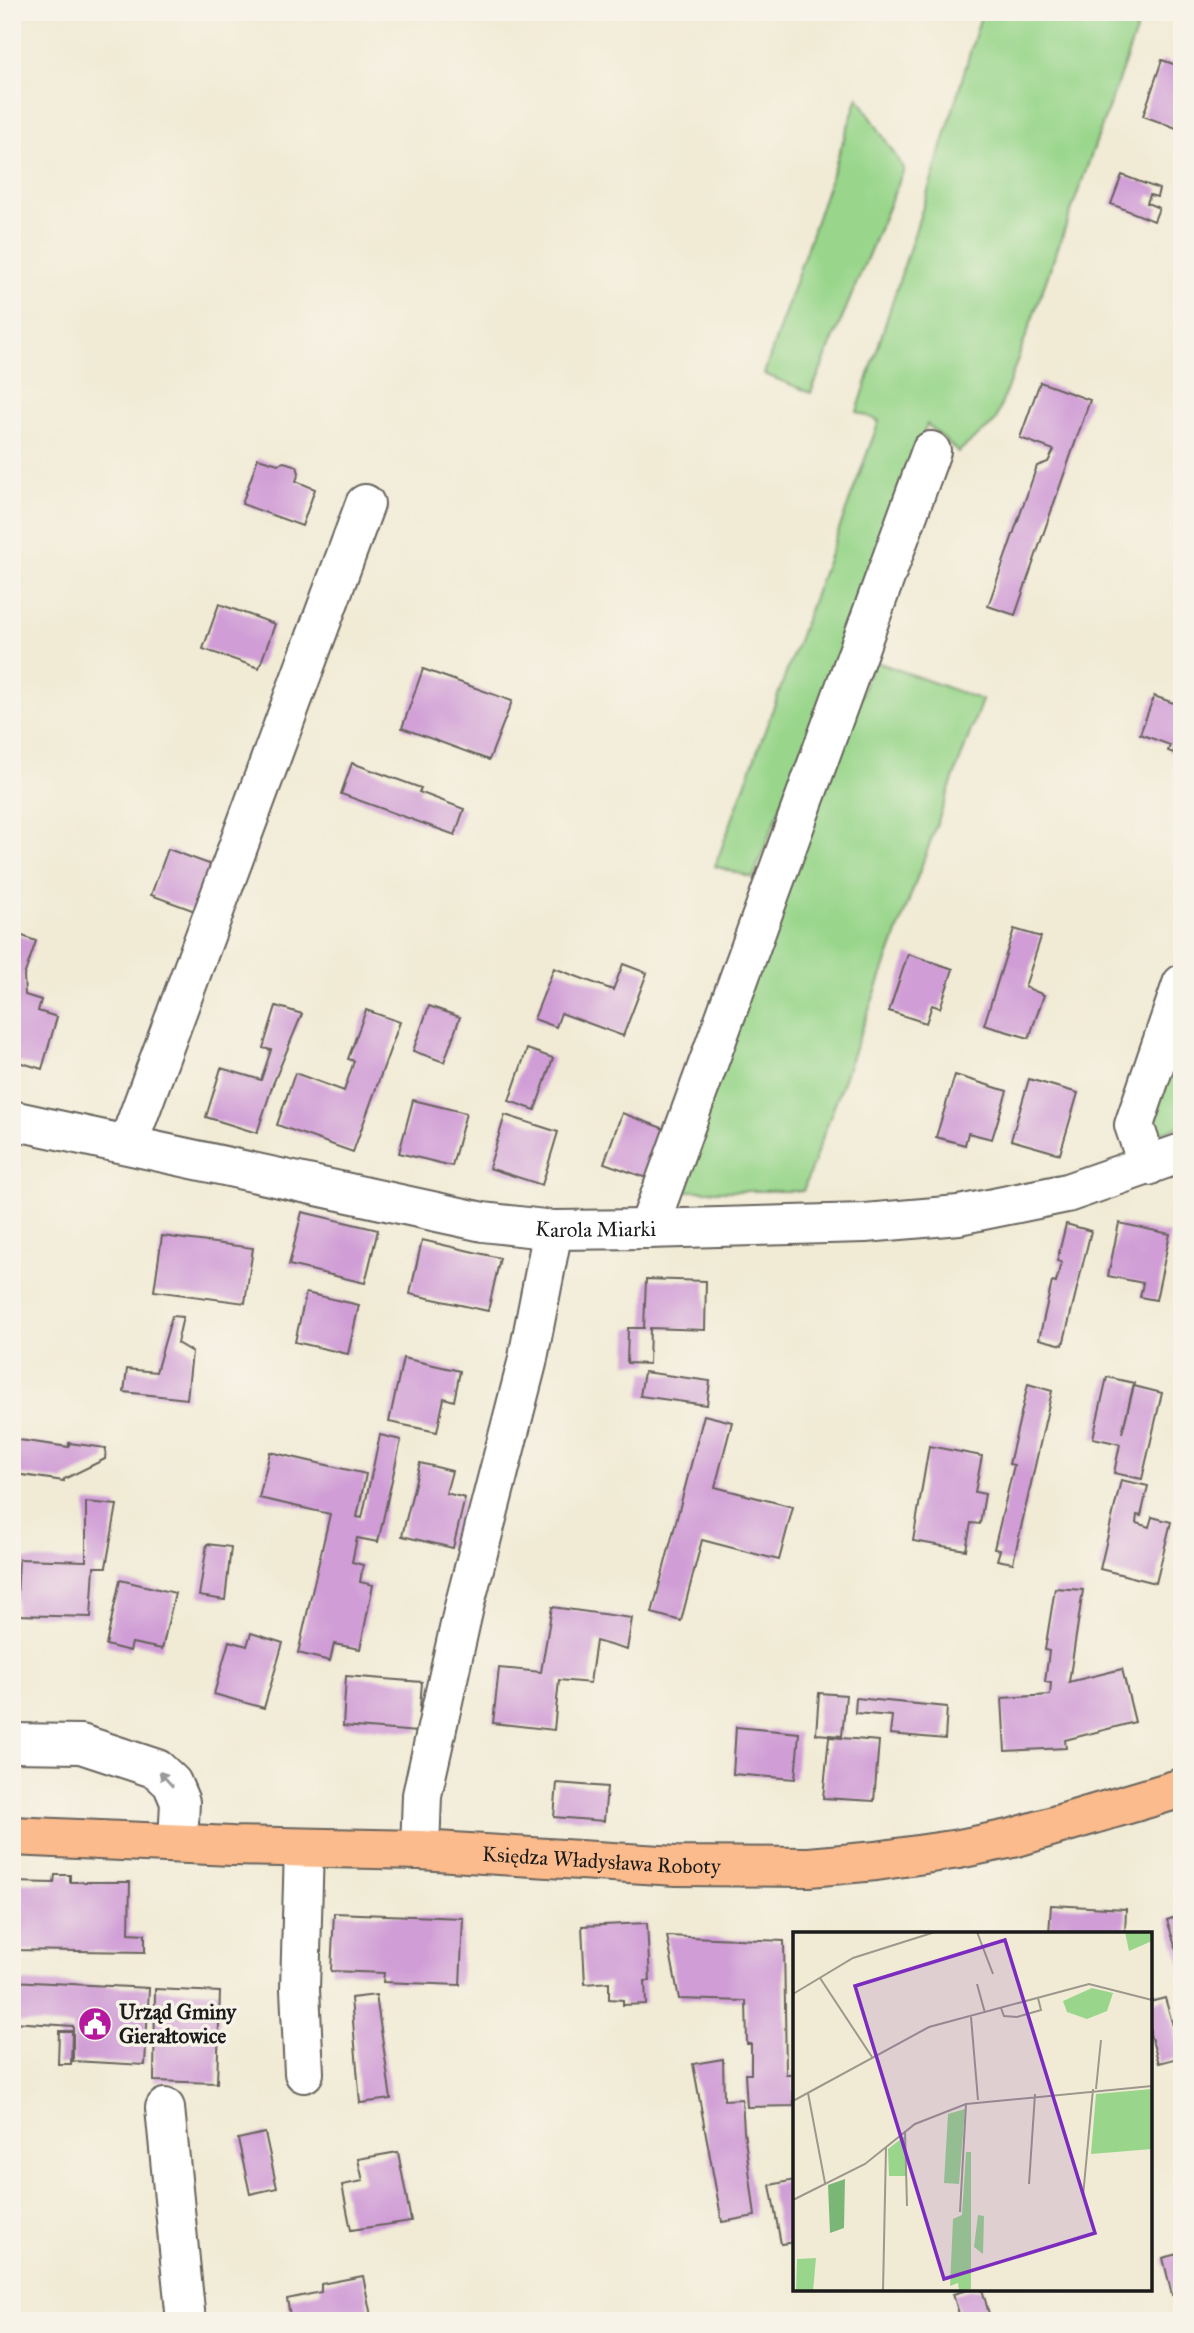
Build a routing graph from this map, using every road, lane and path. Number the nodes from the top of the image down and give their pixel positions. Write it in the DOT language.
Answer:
graph roads {
  1 [pos="931,451"];
  2 [pos="365,504"];
  3 [pos="1182,984"];
  4 [pos="12,1120"];
  5 [pos="128,1144"];
  6 [pos="1165,1160"];
  7 [pos="648,1229"];
  8 [pos="552,1230"];
  9 [pos="12,1743"];
  10 [pos="1182,1788"];
  11 [pos="12,1836"];
  12 [pos="178,1843"];
  13 [pos="304,1847"];
  14 [pos="420,1850"];
  15 [pos="304,2073"];
  16 [pos="165,2108"];
  17 [pos="186,2321"];
  1 -- 7 [label="street"];
  2 -- 5 [label="street"];
  3 -- 6 [label="street"];
  4 -- 5 [label="street, Karola Miarki"];
  5 -- 8 [label="street, Karola Miarki"];
  6 -- 7 [label="street, Karola Miarki"];
  7 -- 8 [label="street, Karola Miarki"];
  8 -- 14 [label="street"];
  12 -- 9 [label="street, one-way"];
  10 -- 14 [label="main road, Księdza Władysława Roboty"];
  11 -- 12 [label="main road, Księdza Władysława Roboty"];
  12 -- 13 [label="main road, Księdza Władysława Roboty"];
  13 -- 14 [label="main road, Księdza Władysława Roboty"];
  13 -- 15 [label="street"];
  16 -- 17 [label="street"];
}
